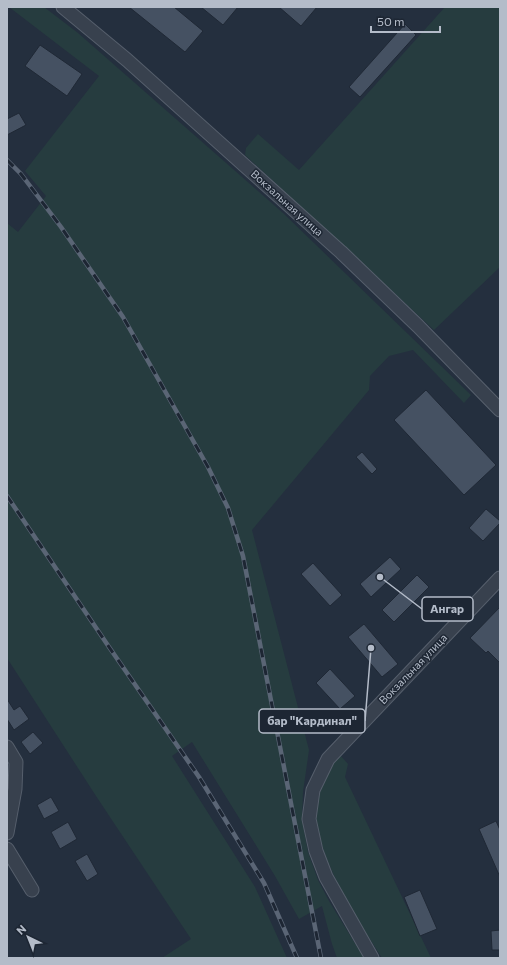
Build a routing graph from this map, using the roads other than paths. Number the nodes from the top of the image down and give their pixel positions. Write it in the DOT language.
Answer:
graph roads {
  1 [pos="63,7"];
  2 [pos="500,410"];
  3 [pos="500,578"];
  4 [pos="7,747"];
  5 [pos="7,833"];
  6 [pos="7,849"];
  7 [pos="32,890"];
  8 [pos="372,958"];
  1 -- 2 [label="street, Вокзальная улица"];
  3 -- 8 [label="street, Вокзальная улица"];
  4 -- 5 [label="street"];
  6 -- 7 [label="street"];
}
